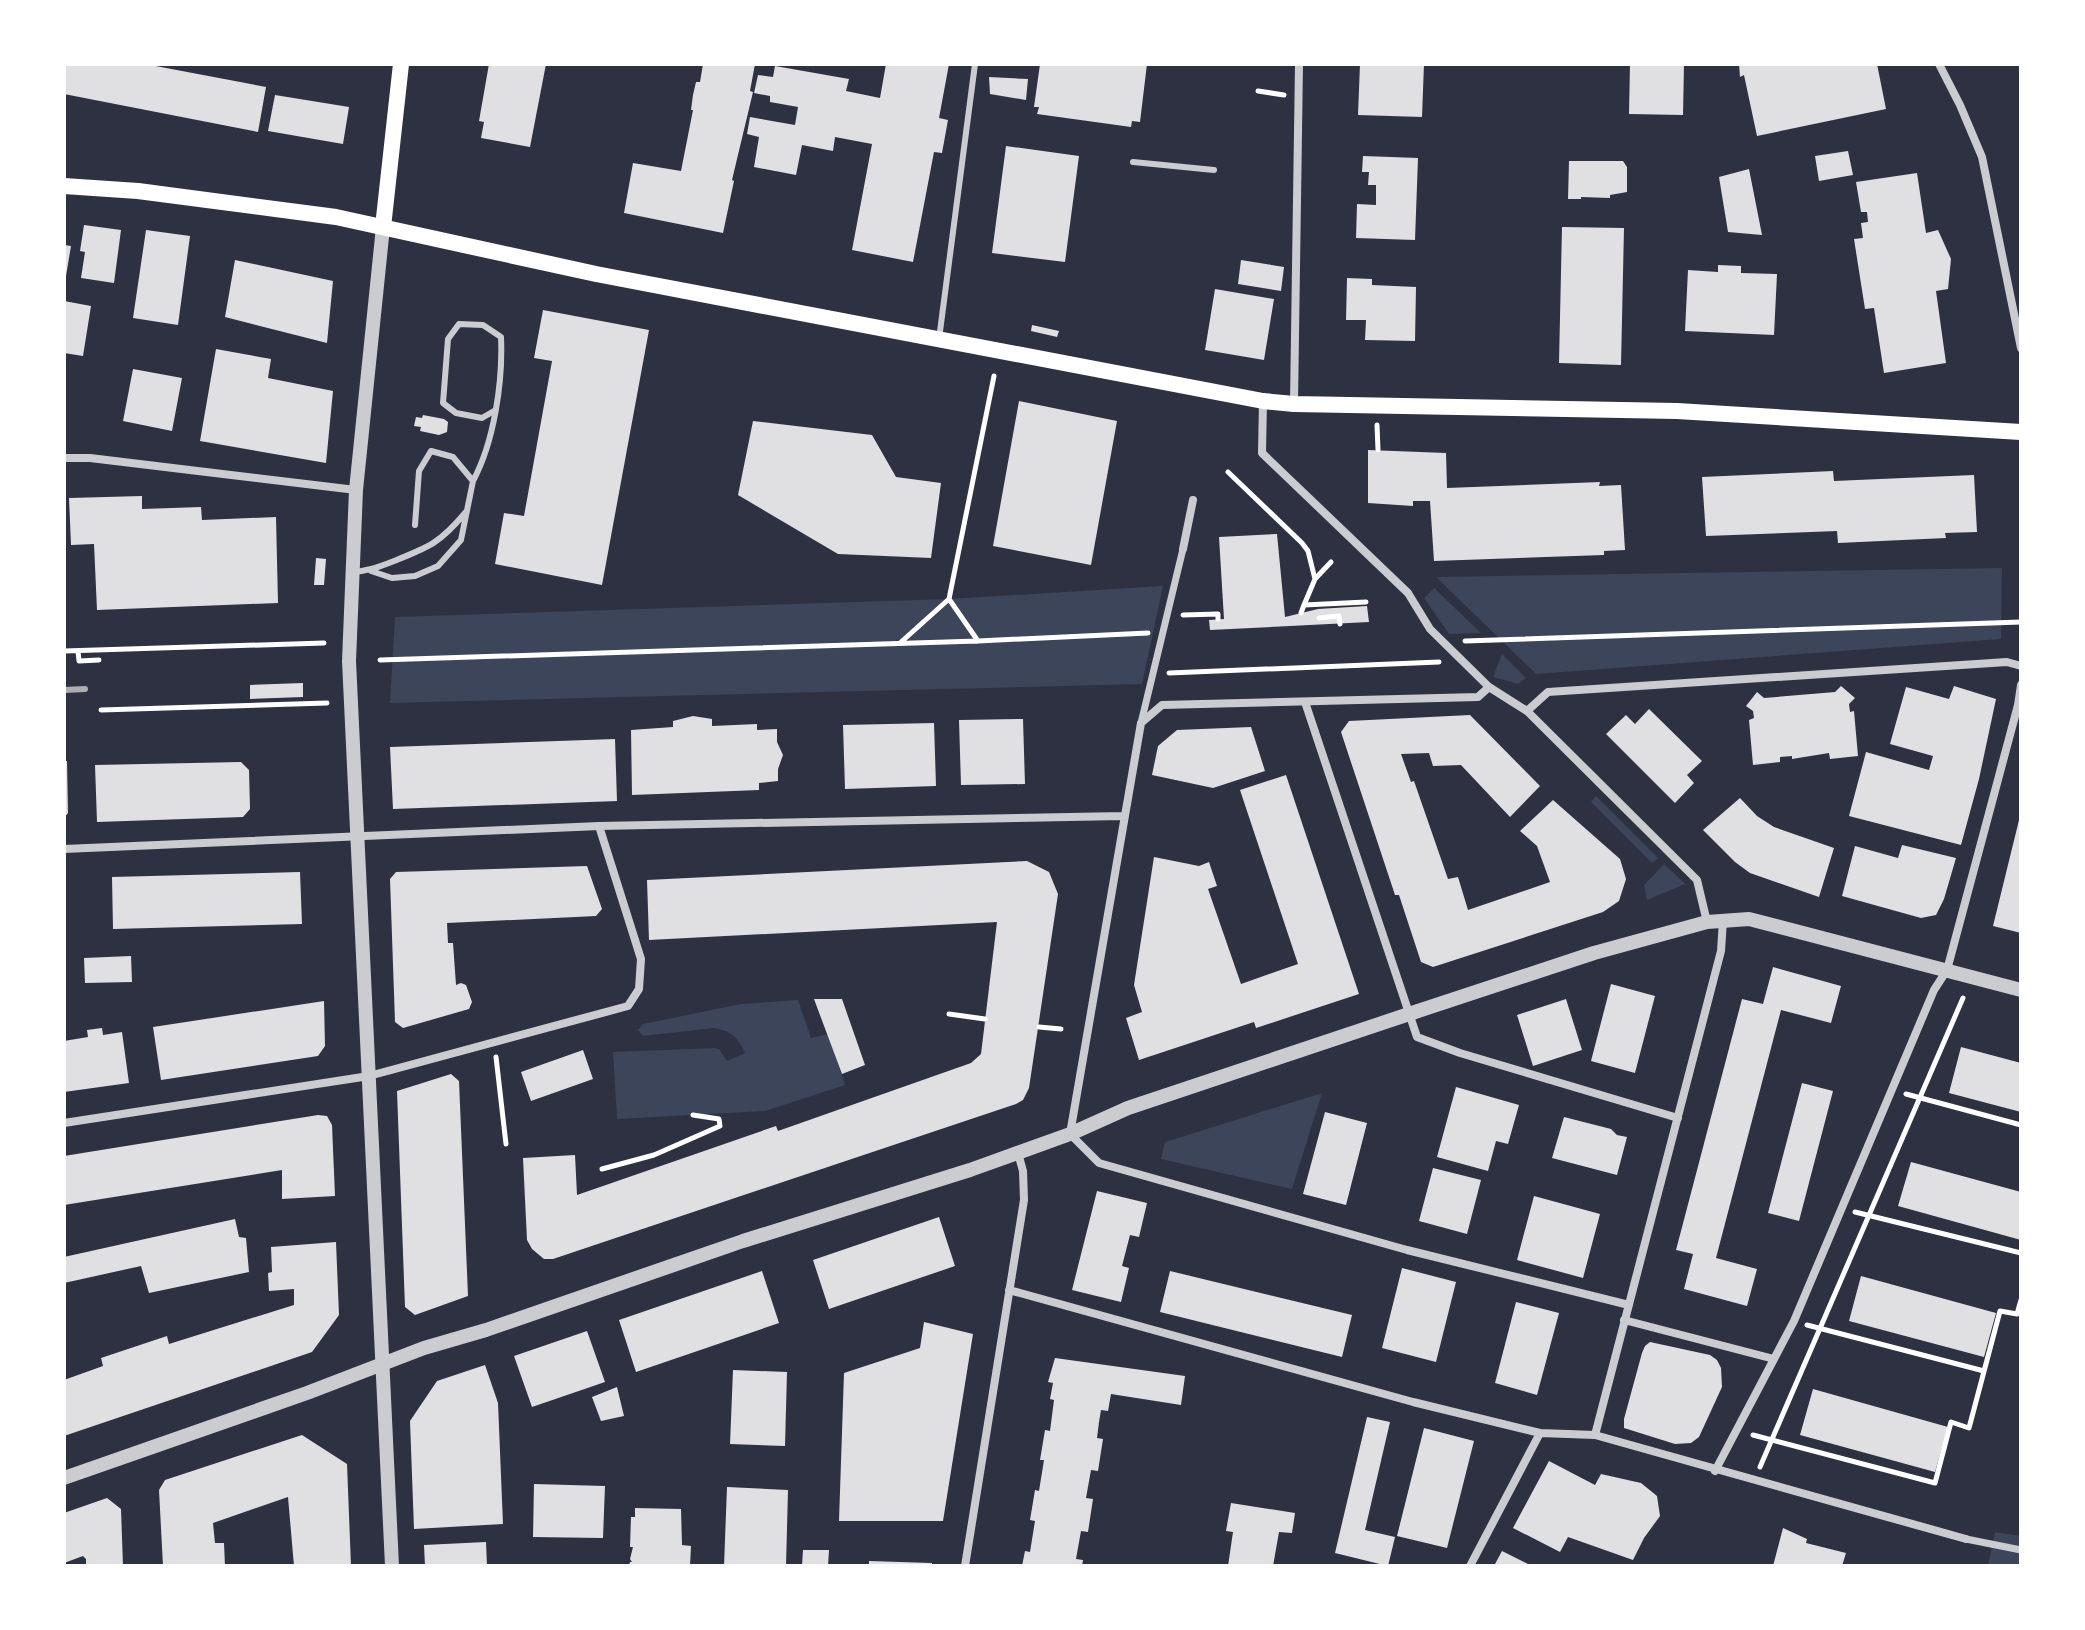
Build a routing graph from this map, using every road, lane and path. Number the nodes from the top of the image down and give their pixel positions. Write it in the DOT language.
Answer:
graph roads {
  1 [pos="401,64"];
  2 [pos="975,64"];
  3 [pos="1299,64"];
  4 [pos="1939,64"];
  5 [pos="1258,91"];
  6 [pos="1279,95"];
  7 [pos="1133,162"];
  8 [pos="1214,170"];
  9 [pos="64,186"];
  10 [pos="383,227"];
  11 [pos="939,339"];
  12 [pos="2021,348"];
  13 [pos="994,376"];
  14 [pos="1263,401"];
  15 [pos="1294,404"];
  16 [pos="494,411"];
  17 [pos="2021,432"];
  18 [pos="64,458"];
  19 [pos="1228,472"];
  20 [pos="473,481"];
  21 [pos="356,490"];
  22 [pos="1193,500"];
  23 [pos="467,511"];
  24 [pos="415,525"];
  25 [pos="1183,549"];
  26 [pos="1331,562"];
  27 [pos="371,571"];
  28 [pos="352,572"];
  29 [pos="1315,579"];
  30 [pos="949,599"];
  31 [pos="1366,602"];
  32 [pos="1304,605"];
  33 [pos="1301,613"];
  34 [pos="1174,616"];
  35 [pos="1319,618"];
  36 [pos="1218,619"];
  37 [pos="2021,622"];
  38 [pos="1340,624"];
  39 [pos="1161,632"];
  40 [pos="978,641"];
  41 [pos="1443,642"];
  42 [pos="324,643"];
  43 [pos="899,643"];
  44 [pos="64,651"];
  45 [pos="78,651"];
  46 [pos="99,660"];
  47 [pos="380,660"];
  48 [pos="1443,662"];
  49 [pos="2021,666"];
  50 [pos="1176,672"];
  51 [pos="2021,685"];
  52 [pos="1489,687"];
  53 [pos="1305,702"];
  54 [pos="327,703"];
  55 [pos="101,710"];
  56 [pos="1527,711"];
  57 [pos="1141,723"];
  58 [pos="1123,816"];
  59 [pos="599,826"];
  60 [pos="357,837"];
  61 [pos="64,849"];
  62 [pos="1723,920"];
  63 [pos="1707,922"];
  64 [pos="1947,970"];
  65 [pos="2021,990"];
  66 [pos="1963,998"];
  67 [pos="949,1014"];
  68 [pos="1409,1014"];
  69 [pos="985,1019"];
  70 [pos="1039,1027"];
  71 [pos="1061,1029"];
  72 [pos="494,1041"];
  73 [pos="369,1076"];
  74 [pos="1891,1090"];
  75 [pos="1920,1098"];
  76 [pos="693,1115"];
  77 [pos="1678,1118"];
  78 [pos="64,1123"];
  79 [pos="2021,1125"];
  80 [pos="1070,1134"];
  81 [pos="506,1144"];
  82 [pos="1018,1153"];
  83 [pos="602,1169"];
  84 [pos="1842,1209"];
  85 [pos="1869,1216"];
  86 [pos="2021,1253"];
  87 [pos="1009,1290"];
  88 [pos="2021,1300"];
  89 [pos="1629,1305"];
  90 [pos="1624,1320"];
  91 [pos="1794,1321"];
  92 [pos="1820,1328"];
  93 [pos="1774,1359"];
  94 [pos="381,1363"];
  95 [pos="1984,1371"];
  96 [pos="1736,1430"];
  97 [pos="1540,1433"];
  98 [pos="1595,1435"];
  99 [pos="1772,1440"];
  100 [pos="1715,1471"];
  101 [pos="64,1478"];
  102 [pos="1754,1481"];
  103 [pos="1966,1539"];
  104 [pos="2021,1550"];
  105 [pos="392,1566"];
  106 [pos="965,1566"];
  107 [pos="1470,1566"];
  1 -- 10 [label="main road"];
  2 -- 11 [label="lane"];
  3 -- 15 [label="street"];
  4 -- 12 [label="street"];
  5 -- 6 [label="path"];
  7 -- 8 [label="lane"];
  9 -- 10 [label="main road"];
  10 -- 11 [label="main road"];
  10 -- 21 [label="street"];
  11 -- 14 [label="main road"];
  13 -- 30 [label="path"];
  14 -- 15 [label="main road"];
  14 -- 41 [label="street"];
  15 -- 17 [label="main road"];
  16 -- 16 [label="lane"];
  16 -- 20 [label="lane"];
  18 -- 21 [label="street"];
  19 -- 29 [label="path"];
  20 -- 23 [label="lane"];
  20 -- 24 [label="lane"];
  21 -- 28 [label="street"];
  22 -- 25 [label="street"];
  23 -- 27 [label="lane"];
  23 -- 27 [label="lane"];
  25 -- 39 [label="street"];
  26 -- 29 [label="path"];
  27 -- 28 [label="lane"];
  28 -- 60 [label="street"];
  29 -- 32 [label="path"];
  30 -- 40 [label="path"];
  30 -- 43 [label="path"];
  31 -- 32 [label="path"];
  32 -- 33 [label="path"];
  34 -- 36 [label="path"];
  35 -- 38 [label="path"];
  37 -- 41 [label="path"];
  39 -- 40 [label="path"];
  39 -- 57 [label="street"];
  40 -- 43 [label="path"];
  41 -- 52 [label="street"];
  42 -- 45 [label="path"];
  43 -- 47 [label="path"];
  44 -- 45 [label="path"];
  45 -- 46 [label="path"];
  48 -- 50 [label="path"];
  49 -- 56 [label="street"];
  51 -- 64 [label="street"];
  52 -- 53 [label="street"];
  52 -- 56 [label="street"];
  53 -- 57 [label="street"];
  53 -- 68 [label="street"];
  54 -- 55 [label="path"];
  56 -- 63 [label="street"];
  57 -- 58 [label="street"];
  58 -- 59 [label="street"];
  58 -- 80 [label="street"];
  59 -- 60 [label="street"];
  59 -- 72 [label="street"];
  60 -- 61 [label="street"];
  60 -- 73 [label="street"];
  62 -- 63 [label="street"];
  62 -- 64 [label="street"];
  62 -- 77 [label="street"];
  63 -- 68 [label="street"];
  64 -- 65 [label="street"];
  64 -- 74 [label="street"];
  66 -- 75 [label="path"];
  67 -- 69 [label="path"];
  68 -- 77 [label="street"];
  68 -- 80 [label="street"];
  70 -- 71 [label="path"];
  72 -- 73 [label="street"];
  72 -- 81 [label="path"];
  73 -- 78 [label="street"];
  73 -- 94 [label="street"];
  74 -- 75 [label="path"];
  74 -- 84 [label="street"];
  75 -- 79 [label="path"];
  75 -- 85 [label="path"];
  76 -- 83 [label="path"];
  77 -- 89 [label="street"];
  80 -- 82 [label="street"];
  80 -- 89 [label="street"];
  82 -- 87 [label="street"];
  82 -- 94 [label="street"];
  84 -- 85 [label="path"];
  84 -- 91 [label="street"];
  85 -- 86 [label="path"];
  85 -- 92 [label="path"];
  87 -- 97 [label="street"];
  87 -- 106 [label="street"];
  88 -- 95 [label="path"];
  89 -- 90 [label="street"];
  90 -- 93 [label="street"];
  90 -- 98 [label="street"];
  91 -- 92 [label="path"];
  91 -- 93 [label="street"];
  92 -- 95 [label="path"];
  92 -- 99 [label="path"];
  93 -- 96 [label="street"];
  94 -- 101 [label="street"];
  94 -- 105 [label="street"];
  95 -- 99 [label="path"];
  96 -- 99 [label="path"];
  96 -- 100 [label="street"];
  97 -- 98 [label="street"];
  97 -- 107 [label="street"];
  98 -- 100 [label="street"];
  99 -- 102 [label="path"];
  100 -- 102 [label="street"];
  102 -- 103 [label="street"];
  103 -- 104 [label="street"];
}
